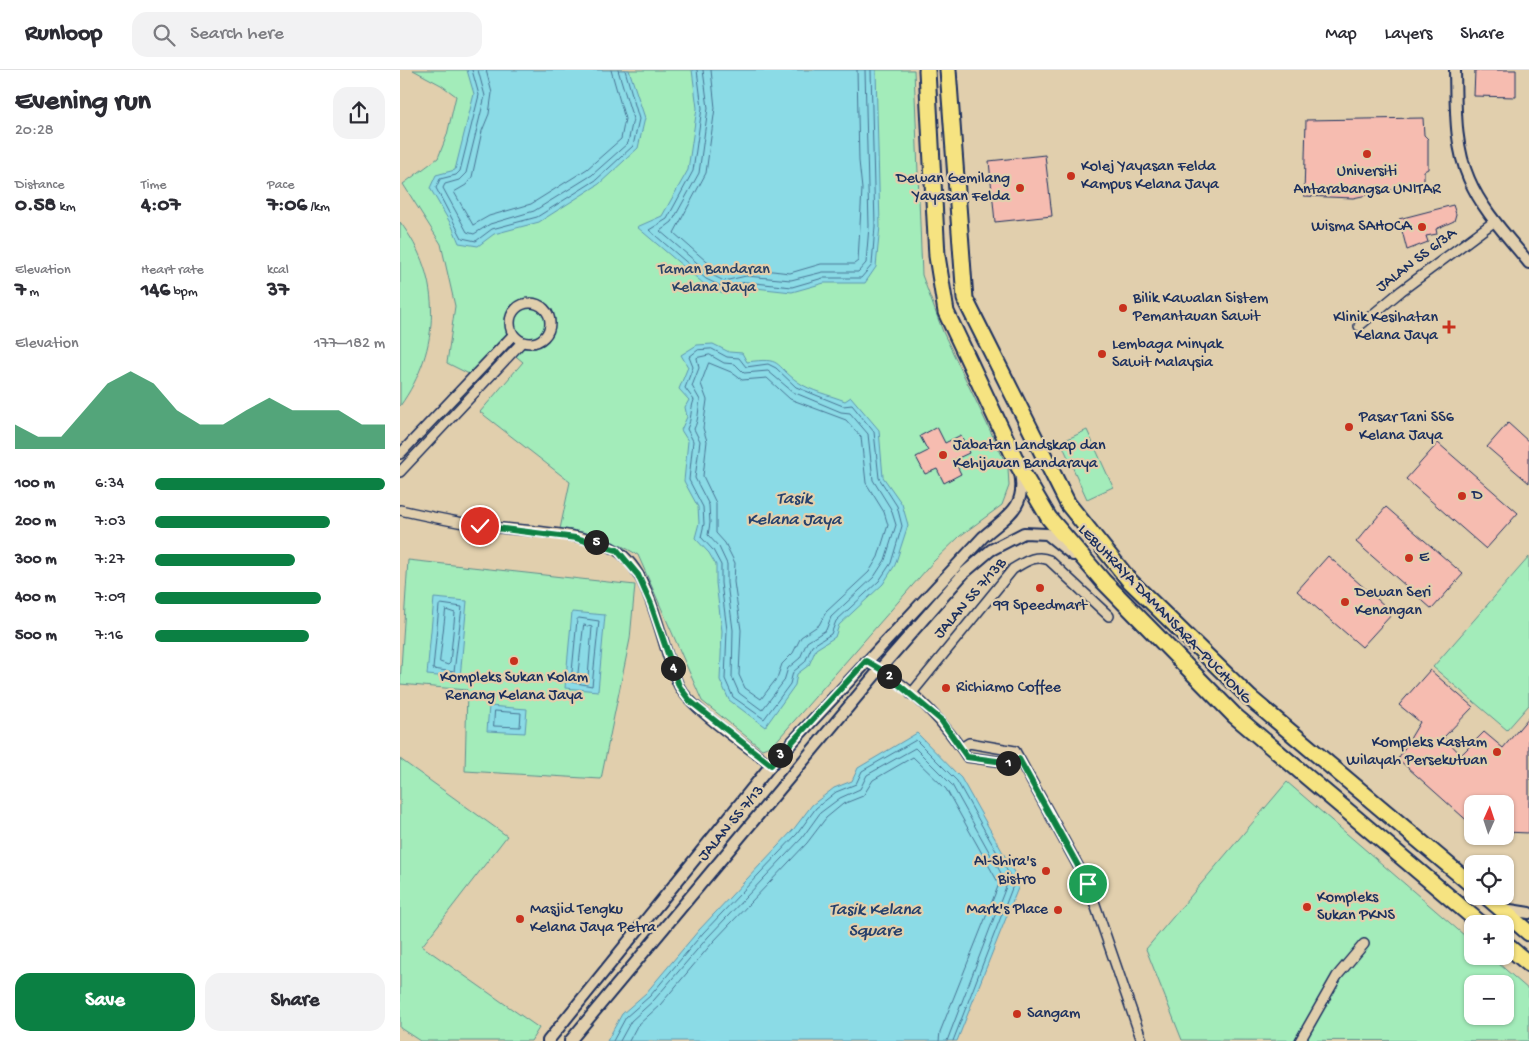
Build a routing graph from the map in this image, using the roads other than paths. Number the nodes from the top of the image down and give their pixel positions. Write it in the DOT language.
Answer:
graph roads {
  1 [pos="927,70"];
  2 [pos="948,70"];
  3 [pos="1455,70"];
  4 [pos="1495,221"];
  5 [pos="1529,263"];
  6 [pos="1359,326"];
  7 [pos="513,335"];
  8 [pos="522,342"];
  9 [pos="423,428"];
  10 [pos="432,436"];
  11 [pos="400,454"];
  12 [pos="1019,467"];
  13 [pos="400,472"];
  14 [pos="400,510"];
  15 [pos="1103,581"];
  16 [pos="1109,616"];
  17 [pos="866,661"];
  18 [pos="880,669"];
  19 [pos="911,694"];
  20 [pos="961,748"];
  21 [pos="1019,759"];
  22 [pos="771,765"];
  23 [pos="1464,878"];
  24 [pos="1496,905"];
  25 [pos="1500,909"];
  26 [pos="1529,913"];
  27 [pos="1470,915"];
  28 [pos="1529,932"];
  29 [pos="1364,944"];
  30 [pos="1514,952"];
  31 [pos="1529,964"];
  32 [pos="548,1041"];
  33 [pos="570,1041"];
  34 [pos="1142,1041"];
  35 [pos="1300,1041"];
  1 -- 12 [label="highway, LEBUHRAYA DAMANSARA–PUCHONG"];
  2 -- 23 [label="highway, LEBUHRAYA DAMANSARA–PUCHONG"];
  3 -- 4 [label="street"];
  4 -- 5 [label="street"];
  4 -- 6 [label="street, JALAN SS 6/3A"];
  7 -- 8 [label="street"];
  7 -- 8 [label="street"];
  7 -- 9 [label="street"];
  8 -- 10 [label="street"];
  9 -- 10 [label="street"];
  9 -- 11 [label="street"];
  10 -- 13 [label="street"];
  12 -- 15 [label="highway, LEBUHRAYA DAMANSARA–PUCHONG"];
  12 -- 17 [label="street, JALAN SS 7/13"];
  14 -- 22 [label="street"];
  15 -- 18 [label="street, JALAN SS 7/13"];
  15 -- 27 [label="highway, LEBUHRAYA DAMANSARA–PUCHONG"];
  16 -- 19 [label="street, JALAN SS 7/13B"];
  17 -- 18 [label="street"];
  17 -- 22 [label="street, JALAN SS 7/13"];
  18 -- 19 [label="street"];
  18 -- 33 [label="street, JALAN SS 7/13"];
  19 -- 20 [label="street"];
  20 -- 21 [label="street"];
  20 -- 21 [label="street"];
  21 -- 34 [label="street"];
  22 -- 32 [label="street, JALAN SS 7/13"];
  24 -- 25 [label="highway"];
  25 -- 26 [label="street"];
  25 -- 28 [label="highway"];
  29 -- 35 [label="street"];
  30 -- 31 [label="highway"];
}
